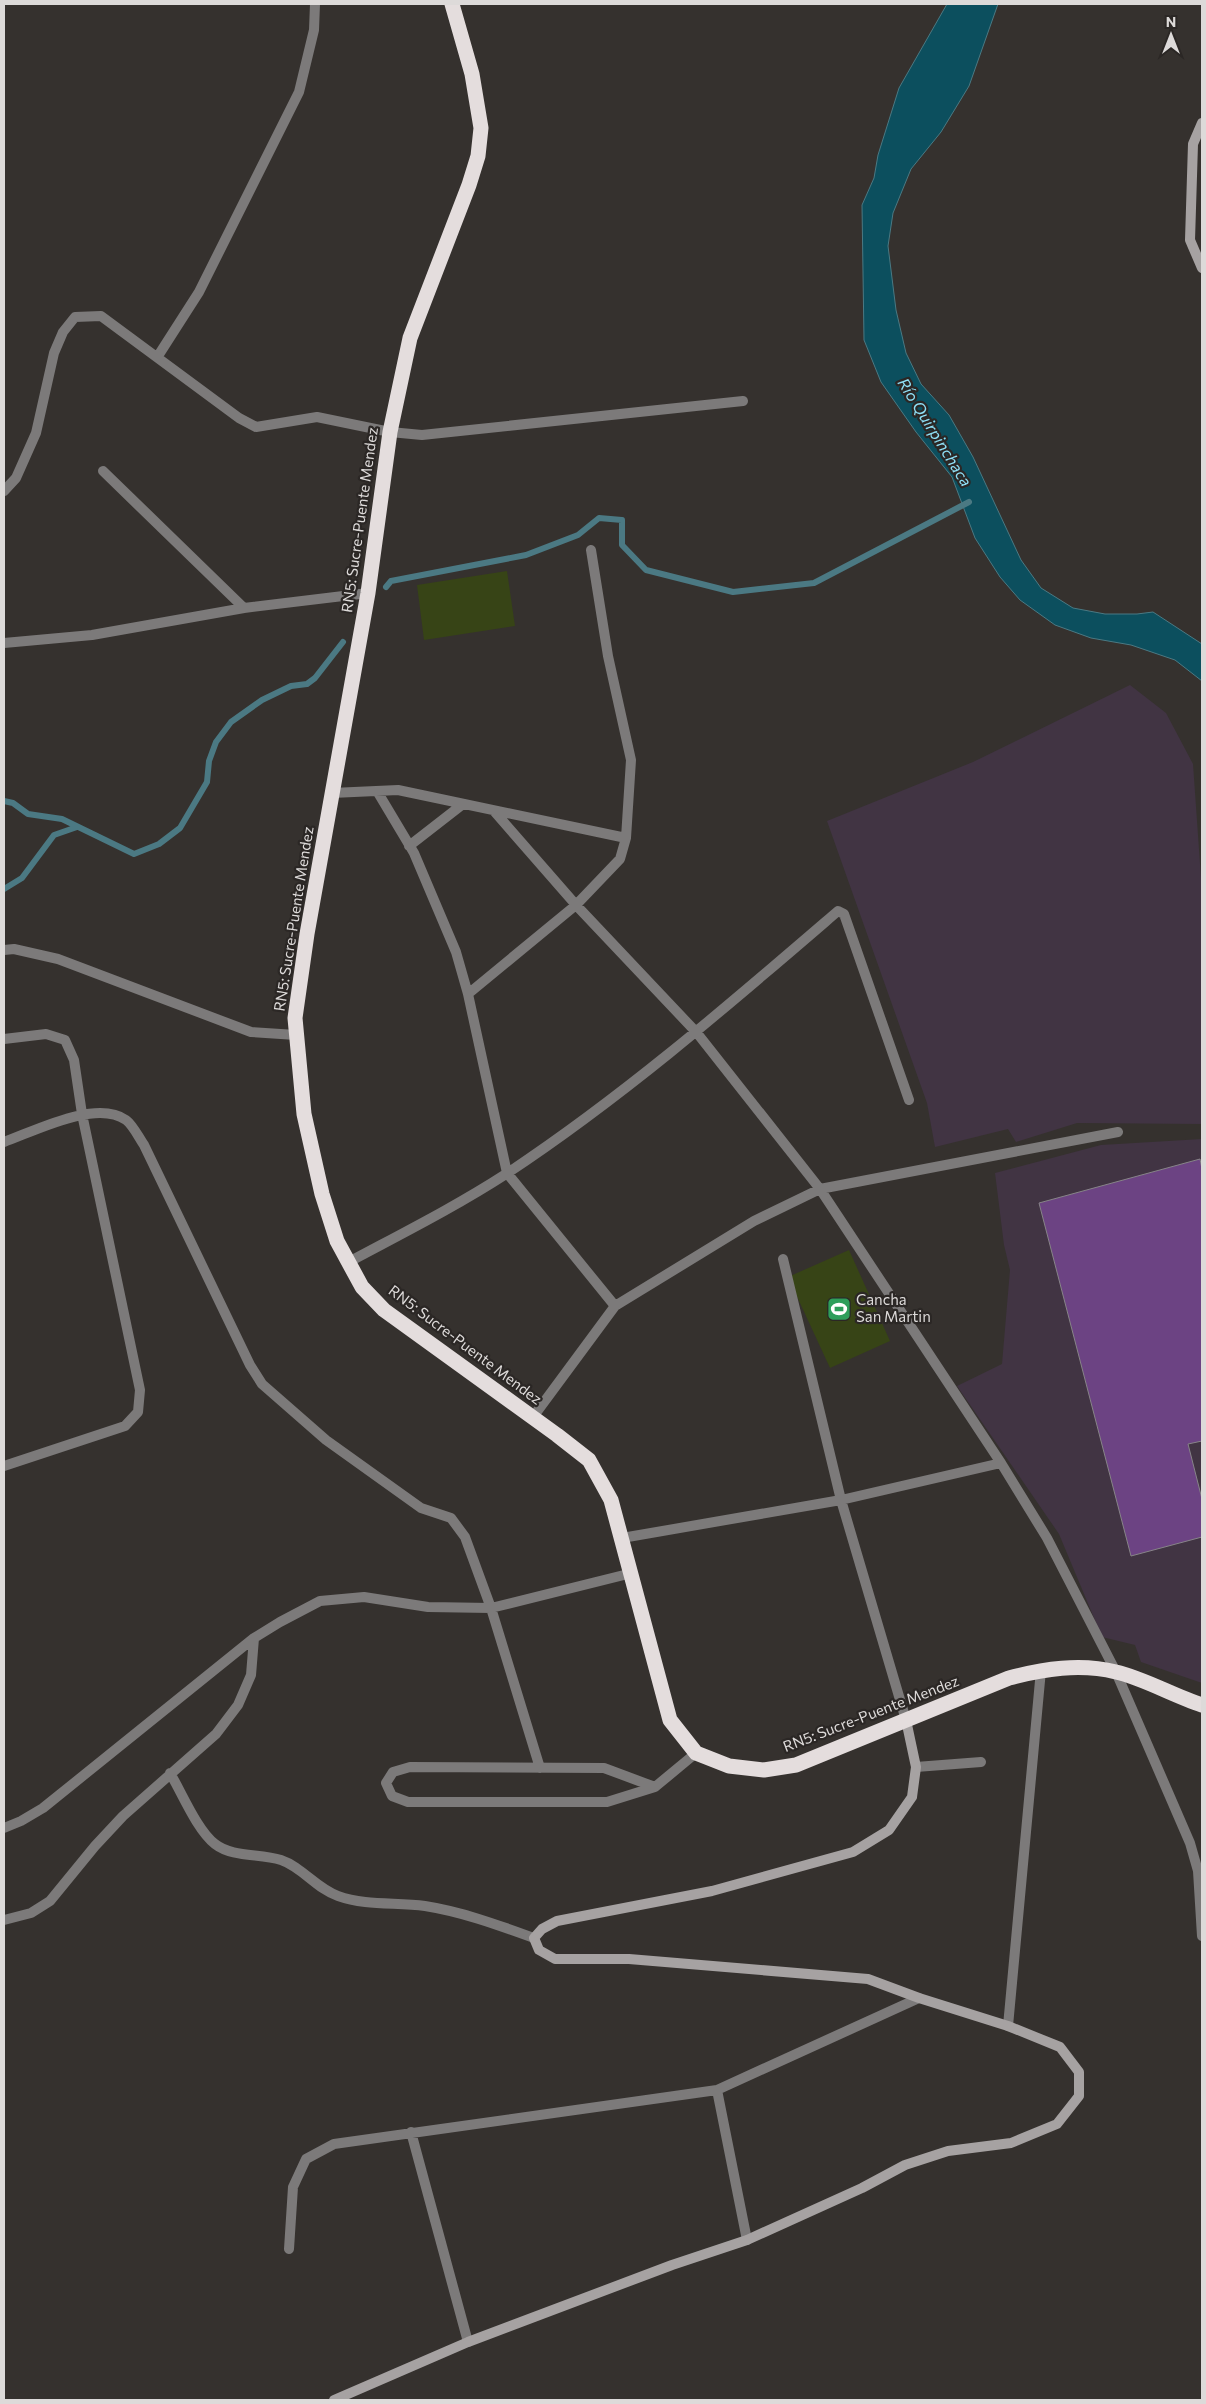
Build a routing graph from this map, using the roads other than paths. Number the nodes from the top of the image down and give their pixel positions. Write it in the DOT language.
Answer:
graph roads {
  1 [pos="316,4"];
  2 [pos="452,4"];
  3 [pos="1202,123"];
  4 [pos="1202,268"];
  5 [pos="158,356"];
  6 [pos="743,401"];
  7 [pos="390,432"];
  8 [pos="103,471"];
  9 [pos="4,491"];
  10 [pos="591,550"];
  11 [pos="368,593"];
  12 [pos="244,608"];
  13 [pos="4,643"];
  14 [pos="377,791"];
  15 [pos="332,793"];
  16 [pos="463,804"];
  17 [pos="494,811"];
  18 [pos="626,838"];
  19 [pos="409,846"];
  20 [pos="576,905"];
  21 [pos="4,950"];
  22 [pos="468,994"];
  23 [pos="696,1033"];
  24 [pos="296,1035"];
  25 [pos="4,1038"];
  26 [pos="909,1100"];
  27 [pos="82,1114"];
  28 [pos="1118,1132"];
  29 [pos="4,1142"];
  30 [pos="507,1173"];
  31 [pos="820,1189"];
  32 [pos="783,1259"];
  33 [pos="347,1263"];
  34 [pos="615,1306"];
  35 [pos="532,1417"];
  36 [pos="1001,1463"];
  37 [pos="4,1466"];
  38 [pos="841,1500"];
  39 [pos="622,1538"];
  40 [pos="632,1573"];
  41 [pos="491,1608"];
  42 [pos="254,1638"];
  43 [pos="1041,1670"];
  44 [pos="1116,1672"];
  45 [pos="1202,1705"];
  46 [pos="906,1720"];
  47 [pos="696,1754"];
  48 [pos="981,1762"];
  49 [pos="916,1767"];
  50 [pos="540,1768"];
  51 [pos="170,1773"];
  52 [pos="655,1787"];
  53 [pos="4,1828"];
  54 [pos="4,1920"];
  55 [pos="1202,1936"];
  56 [pos="534,1938"];
  57 [pos="919,1998"];
  58 [pos="1008,2026"];
  59 [pos="718,2090"];
  60 [pos="411,2132"];
  61 [pos="747,2240"];
  62 [pos="289,2249"];
  63 [pos="468,2342"];
  64 [pos="334,2400"];
  1 -- 5 [label="street"];
  2 -- 7 [label="highway, RN5: Sucre-Puente Mendez"];
  3 -- 4 [label="street"];
  5 -- 7 [label="street"];
  5 -- 9 [label="street"];
  6 -- 7 [label="street"];
  7 -- 11 [label="highway, RN5: Sucre-Puente Mendez"];
  8 -- 12 [label="street"];
  10 -- 18 [label="street"];
  11 -- 12 [label="street"];
  11 -- 15 [label="highway, RN5: Sucre-Puente Mendez"];
  12 -- 13 [label="street"];
  14 -- 15 [label="street"];
  14 -- 16 [label="street"];
  14 -- 19 [label="street"];
  15 -- 24 [label="highway, RN5: Sucre-Puente Mendez"];
  16 -- 17 [label="street"];
  16 -- 19 [label="street"];
  17 -- 18 [label="street"];
  17 -- 20 [label="street"];
  18 -- 20 [label="street"];
  19 -- 22 [label="street"];
  20 -- 22 [label="street"];
  20 -- 23 [label="street"];
  21 -- 24 [label="street"];
  22 -- 30 [label="street"];
  23 -- 26 [label="street"];
  23 -- 30 [label="street"];
  23 -- 31 [label="street"];
  24 -- 33 [label="highway, RN5: Sucre-Puente Mendez"];
  25 -- 27 [label="street"];
  27 -- 29 [label="street"];
  27 -- 37 [label="street"];
  27 -- 41 [label="street"];
  28 -- 31 [label="street"];
  30 -- 33 [label="street"];
  30 -- 34 [label="street"];
  31 -- 34 [label="street"];
  31 -- 36 [label="street"];
  32 -- 38 [label="street"];
  33 -- 35 [label="highway, RN5: Sucre-Puente Mendez"];
  34 -- 35 [label="street"];
  35 -- 39 [label="highway, RN5: Sucre-Puente Mendez"];
  36 -- 38 [label="street"];
  36 -- 44 [label="street"];
  38 -- 39 [label="street"];
  38 -- 46 [label="street"];
  39 -- 40 [label="highway, RN5: Sucre-Puente Mendez"];
  40 -- 41 [label="street"];
  40 -- 47 [label="highway, RN5: Sucre-Puente Mendez"];
  41 -- 42 [label="street"];
  41 -- 50 [label="street"];
  42 -- 51 [label="street"];
  42 -- 53 [label="street"];
  43 -- 44 [label="highway, RN5: Sucre-Puente Mendez"];
  43 -- 46 [label="highway, RN5: Sucre-Puente Mendez"];
  43 -- 58 [label="street"];
  44 -- 45 [label="highway, RN5: Sucre-Puente Mendez"];
  44 -- 55 [label="street"];
  46 -- 47 [label="highway, RN5: Sucre-Puente Mendez"];
  46 -- 49 [label="street"];
  47 -- 52 [label="street"];
  48 -- 49 [label="street"];
  49 -- 56 [label="street"];
  50 -- 52 [label="street"];
  50 -- 52 [label="street"];
  51 -- 54 [label="street"];
  51 -- 56 [label="street"];
  56 -- 57 [label="street"];
  57 -- 58 [label="street"];
  57 -- 59 [label="street"];
  58 -- 61 [label="street"];
  59 -- 60 [label="street"];
  59 -- 61 [label="street"];
  60 -- 62 [label="street"];
  60 -- 63 [label="street"];
  61 -- 63 [label="street"];
  63 -- 64 [label="street"];
}
